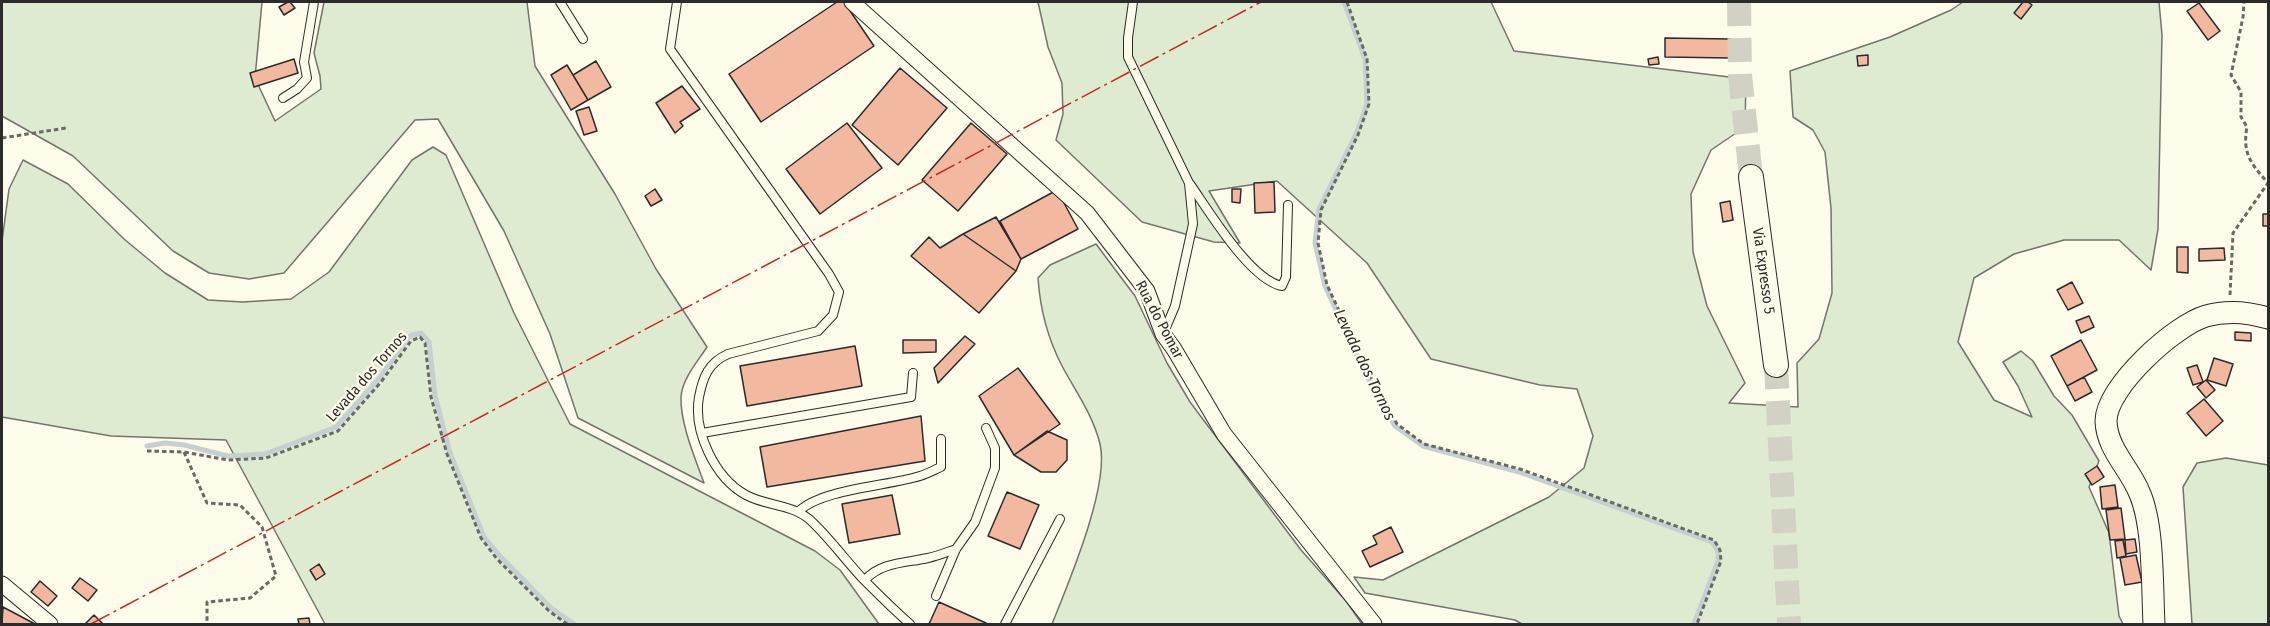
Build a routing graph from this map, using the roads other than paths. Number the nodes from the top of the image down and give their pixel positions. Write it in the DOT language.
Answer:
graph roads {
  1 [pos="314,2"];
  2 [pos="560,2"];
  3 [pos="677,2"];
  4 [pos="852,2"];
  5 [pos="1132,2"];
  6 [pos="583,39"];
  7 [pos="283,98"];
  8 [pos="1751,177"];
  9 [pos="1189,183"];
  10 [pos="1288,205"];
  11 [pos="2268,318"];
  12 [pos="1163,334"];
  13 [pos="1776,365"];
  14 [pos="913,373"];
  15 [pos="986,428"];
  16 [pos="702,432"];
  17 [pos="940,439"];
  18 [pos="799,511"];
  19 [pos="1060,519"];
  20 [pos="956,549"];
  21 [pos="865,580"];
  22 [pos="2,584"];
  23 [pos="936,596"];
  24 [pos="50,624"];
  25 [pos="910,624"];
  26 [pos="1005,624"];
  27 [pos="1374,624"];
  28 [pos="2154,624"];
  1 -- 7 [label="lane"];
  2 -- 6 [label="lane"];
  3 -- 16 [label="lane"];
  4 -- 12 [label="street, Rua do Pomar"];
  5 -- 9 [label="lane"];
  8 -- 13 [label="main road, Via Expresso 5"];
  9 -- 10 [label="lane"];
  9 -- 12 [label="lane"];
  11 -- 28 [label="street"];
  12 -- 27 [label="street, Rua do Pomar"];
  14 -- 16 [label="lane"];
  15 -- 20 [label="lane"];
  16 -- 18 [label="lane"];
  17 -- 18 [label="lane"];
  18 -- 21 [label="lane"];
  19 -- 26 [label="lane"];
  20 -- 21 [label="lane"];
  20 -- 23 [label="lane"];
  21 -- 25 [label="lane"];
  22 -- 24 [label="street"];
}
